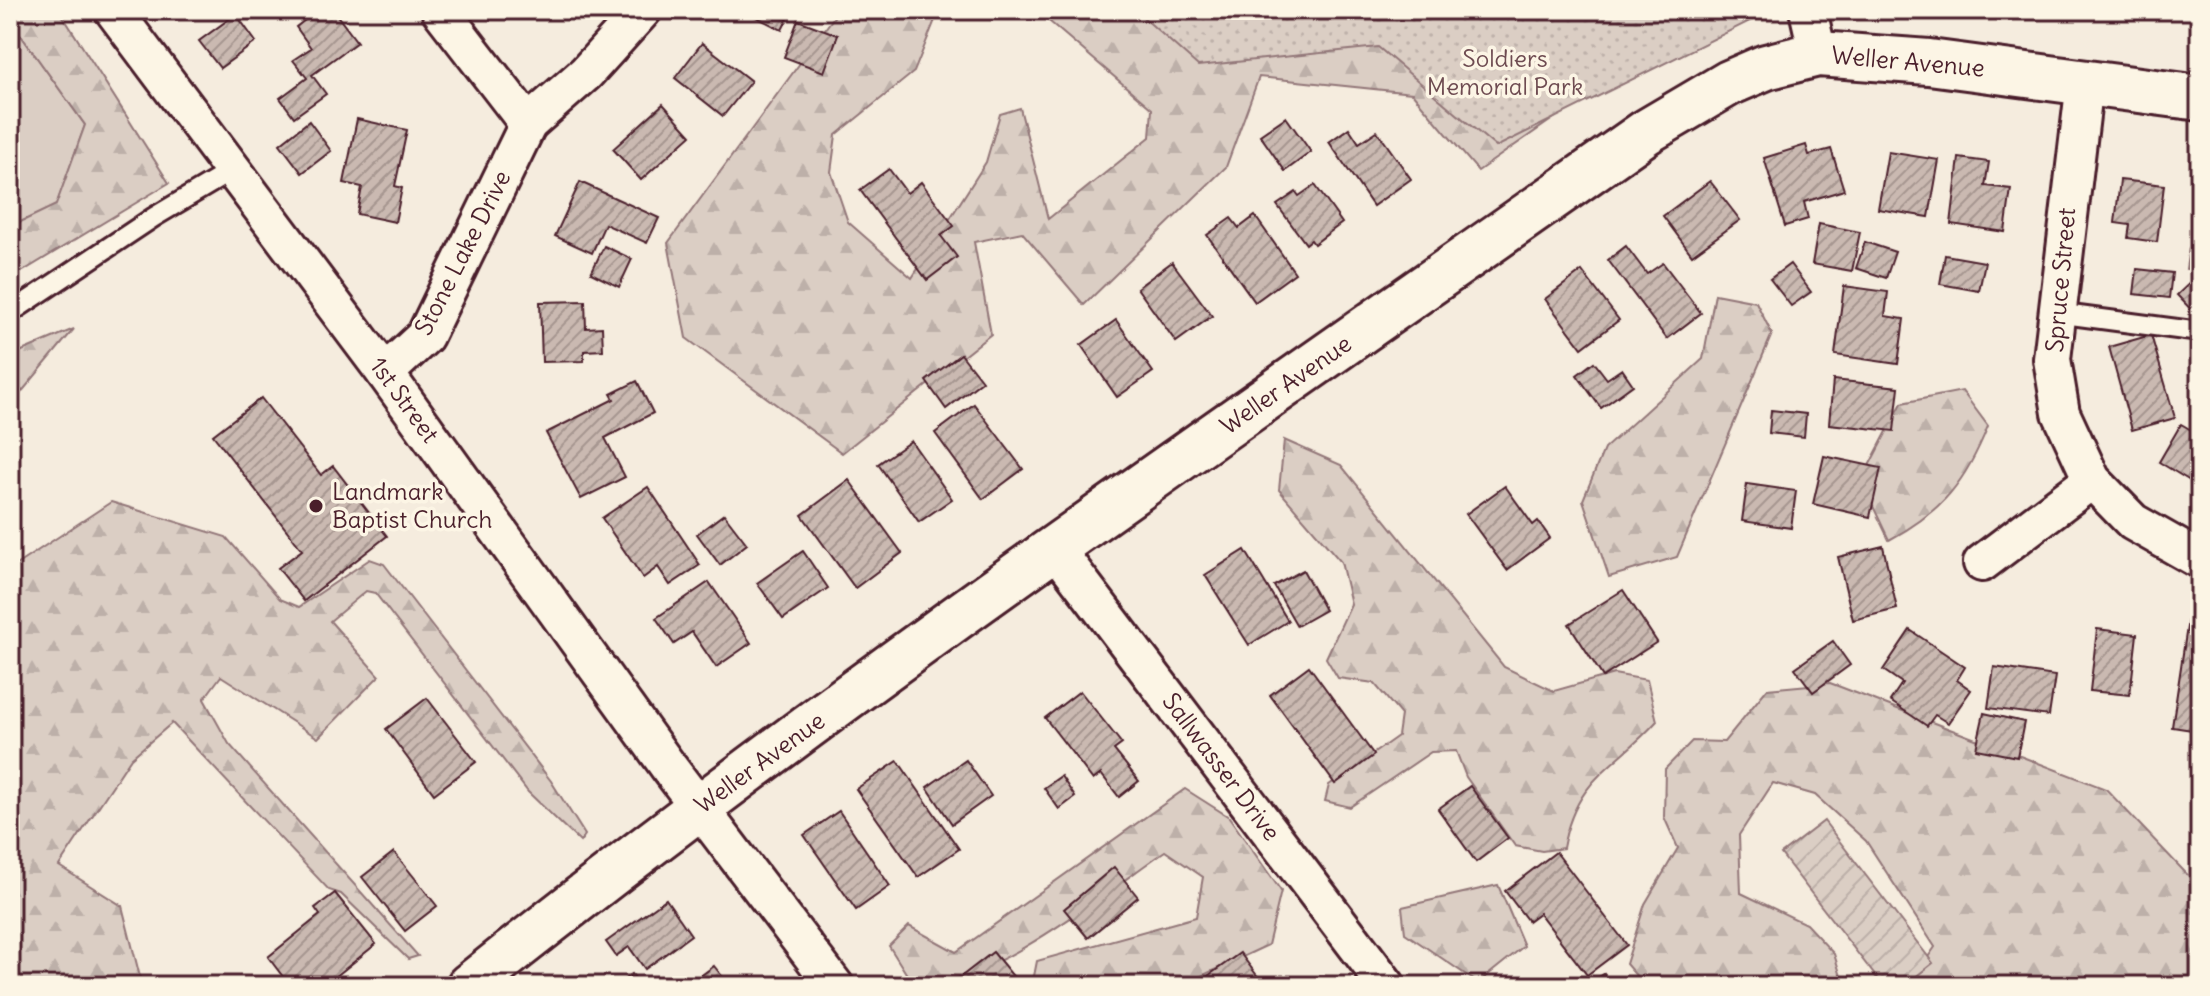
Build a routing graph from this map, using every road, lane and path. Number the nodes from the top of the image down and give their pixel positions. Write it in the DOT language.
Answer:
graph roads {
  1 [pos="113,10"];
  2 [pos="440,10"];
  3 [pos="643,10"];
  4 [pos="1808,10"];
  5 [pos="1818,54"];
  6 [pos="2085,82"];
  7 [pos="2200,98"];
  8 [pos="528,124"];
  9 [pos="233,170"];
  10 [pos="10,313"];
  11 [pos="2056,313"];
  12 [pos="2200,332"];
  13 [pos="385,373"];
  14 [pos="2092,480"];
  15 [pos="1055,548"];
  16 [pos="2200,560"];
  17 [pos="1982,563"];
  18 [pos="699,808"];
  19 [pos="469,986"];
  20 [pos="835,986"];
  21 [pos="1387,986"];
  1 -- 9 [label="street, 1st Street"];
  2 -- 8 [label="street"];
  3 -- 8 [label="street, Stone Lake Drive"];
  4 -- 5 [label="street"];
  5 -- 6 [label="street, Weller Avenue"];
  5 -- 15 [label="street, Weller Avenue"];
  6 -- 7 [label="street, Weller Avenue"];
  6 -- 11 [label="street, Spruce Street"];
  8 -- 13 [label="street, Stone Lake Drive"];
  9 -- 10 [label="lane"];
  9 -- 13 [label="street, 1st Street"];
  11 -- 12 [label="lane"];
  11 -- 14 [label="street, Spruce Street"];
  13 -- 18 [label="street, 1st Street"];
  14 -- 16 [label="street, Spruce Street"];
  14 -- 17 [label="street"];
  15 -- 18 [label="street, Weller Avenue"];
  15 -- 21 [label="street, Sallwasser Drive"];
  18 -- 19 [label="street, Weller Avenue"];
  18 -- 20 [label="street, 1st Street"];
}
